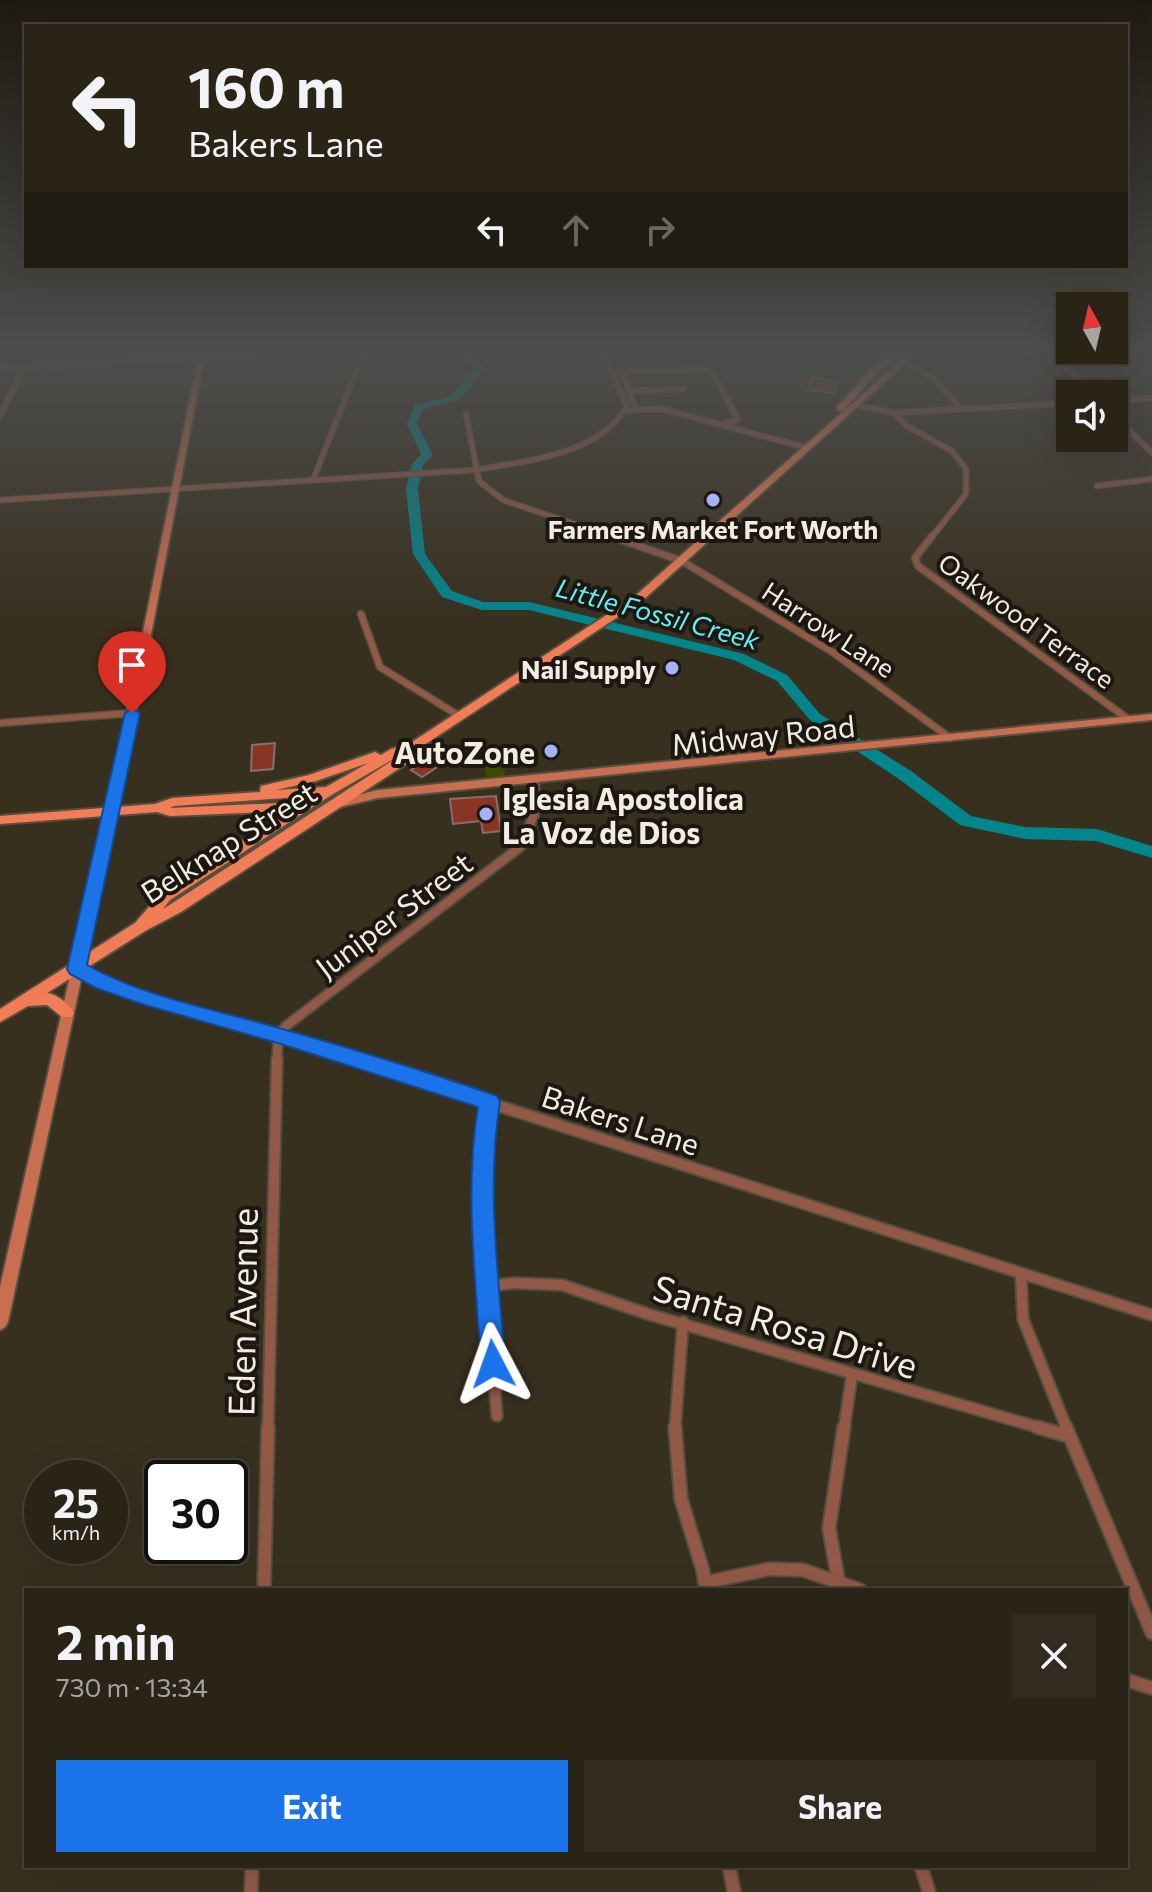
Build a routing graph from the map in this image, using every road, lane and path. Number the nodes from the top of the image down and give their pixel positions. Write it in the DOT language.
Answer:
graph roads {
  1 [pos="184,442"];
  2 [pos="328,442"];
  3 [pos="471,442"];
  4 [pos="588,442"];
  5 [pos="786,442"];
  6 [pos="808,442"];
  7 [pos="813,442"];
  8 [pos="941,442"];
  9 [pos="804,447"];
  10 [pos="785,467"];
  11 [pos="475,470"];
  12 [pos="1152,479"];
  13 [pos="313,480"];
  14 [pos="1097,486"];
  15 [pos="174,489"];
  16 [pos="0,500"];
  17 [pos="682,561"];
  18 [pos="361,614"];
  19 [pos="132,713"];
  20 [pos="461,717"];
  21 [pos="1152,717"];
  22 [pos="1128,719"];
  23 [pos="0,723"];
  24 [pos="438,731"];
  25 [pos="950,738"];
  26 [pos="413,747"];
  27 [pos="535,780"];
  28 [pos="358,789"];
  29 [pos="378,794"];
  30 [pos="332,797"];
  31 [pos="186,801"];
  32 [pos="251,803"];
  33 [pos="307,806"];
  34 [pos="157,808"];
  35 [pos="265,808"];
  36 [pos="112,811"];
  37 [pos="0,820"];
  38 [pos="283,821"];
  39 [pos="140,927"];
  40 [pos="77,969"];
  41 [pos="23,1001"];
  42 [pos="67,1013"];
  43 [pos="0,1016"];
  44 [pos="278,1036"];
  45 [pos="489,1102"];
  46 [pos="1021,1275"];
  47 [pos="488,1286"];
  48 [pos="1152,1315"];
  49 [pos="0,1322"];
  50 [pos="683,1322"];
  51 [pos="852,1375"];
  52 [pos="497,1416"];
  53 [pos="1068,1436"];
  54 [pos="707,1586"];
  55 [pos="839,1586"];
  56 [pos="264,1588"];
  57 [pos="1152,1633"];
  58 [pos="1128,1681"];
  59 [pos="1152,1688"];
  60 [pos="252,1868"];
  61 [pos="729,1868"];
  62 [pos="922,1868"];
  63 [pos="251,1892"];
  64 [pos="734,1892"];
  65 [pos="929,1892"];
  1 -- 15 [label="main road"];
  2 -- 13 [label="street"];
  3 -- 11 [label="street"];
  4 -- 11 [label="street"];
  5 -- 9 [label="street"];
  6 -- 9 [label="main road, Belknap Street"];
  7 -- 10 [label="main road, Belknap Street"];
  8 -- 22 [label="street, Oakwood Terrace"];
  9 -- 10 [label="main road, Belknap Street"];
  10 -- 17 [label="main road, Belknap Street"];
  11 -- 13 [label="street"];
  11 -- 17 [label="street, Harrow Lane"];
  12 -- 14 [label="street"];
  13 -- 15 [label="street"];
  15 -- 16 [label="street"];
  15 -- 19 [label="main road"];
  17 -- 20 [label="main road, Belknap Street"];
  17 -- 25 [label="street, Harrow Lane"];
  18 -- 20 [label="street"];
  19 -- 23 [label="street"];
  19 -- 36 [label="main road"];
  20 -- 24 [label="main road, Belknap Street"];
  21 -- 22 [label="main road, Midway Road"];
  22 -- 25 [label="main road, Midway Road"];
  24 -- 26 [label="main road, Belknap Street"];
  24 -- 31 [label="main road"];
  25 -- 27 [label="main road, Midway Road"];
  26 -- 28 [label="main road, Belknap Street"];
  26 -- 30 [label="main road, Belknap Street"];
  27 -- 29 [label="main road, Midway Road"];
  27 -- 44 [label="street, Juniper Street"];
  28 -- 29 [label="main road, Midway Road"];
  28 -- 30 [label="main road"];
  29 -- 30 [label="main road, Midway Road"];
  30 -- 32 [label="main road"];
  30 -- 33 [label="main road, Belknap Street"];
  30 -- 39 [label="main road, Belknap Street"];
  31 -- 32 [label="main road"];
  31 -- 34 [label="main road"];
  32 -- 34 [label="main road"];
  32 -- 35 [label="main road"];
  33 -- 35 [label="main road"];
  33 -- 38 [label="main road, Belknap Street"];
  34 -- 36 [label="main road"];
  35 -- 38 [label="main road"];
  36 -- 37 [label="main road"];
  36 -- 40 [label="main road"];
  38 -- 39 [label="main road, Belknap Street"];
  39 -- 40 [label="main road"];
  40 -- 41 [label="main road"];
  40 -- 42 [label="main road"];
  40 -- 44 [label="street, Bakers Lane"];
  41 -- 42 [label="main road"];
  41 -- 43 [label="main road"];
  42 -- 49 [label="main road"];
  44 -- 45 [label="street, Bakers Lane"];
  44 -- 56 [label="street, Eden Avenue"];
  45 -- 46 [label="street, Bakers Lane"];
  45 -- 47 [label="street"];
  46 -- 48 [label="street, Bakers Lane"];
  46 -- 53 [label="street"];
  47 -- 50 [label="street, Santa Rosa Drive"];
  47 -- 52 [label="street"];
  50 -- 51 [label="street, Santa Rosa Drive"];
  50 -- 54 [label="street"];
  51 -- 53 [label="street, Santa Rosa Drive"];
  51 -- 55 [label="street"];
  53 -- 57 [label="street"];
  54 -- 55 [label="street"];
  58 -- 59 [label="street"];
  60 -- 63 [label="street"];
  61 -- 64 [label="street"];
  62 -- 65 [label="street"];
}
